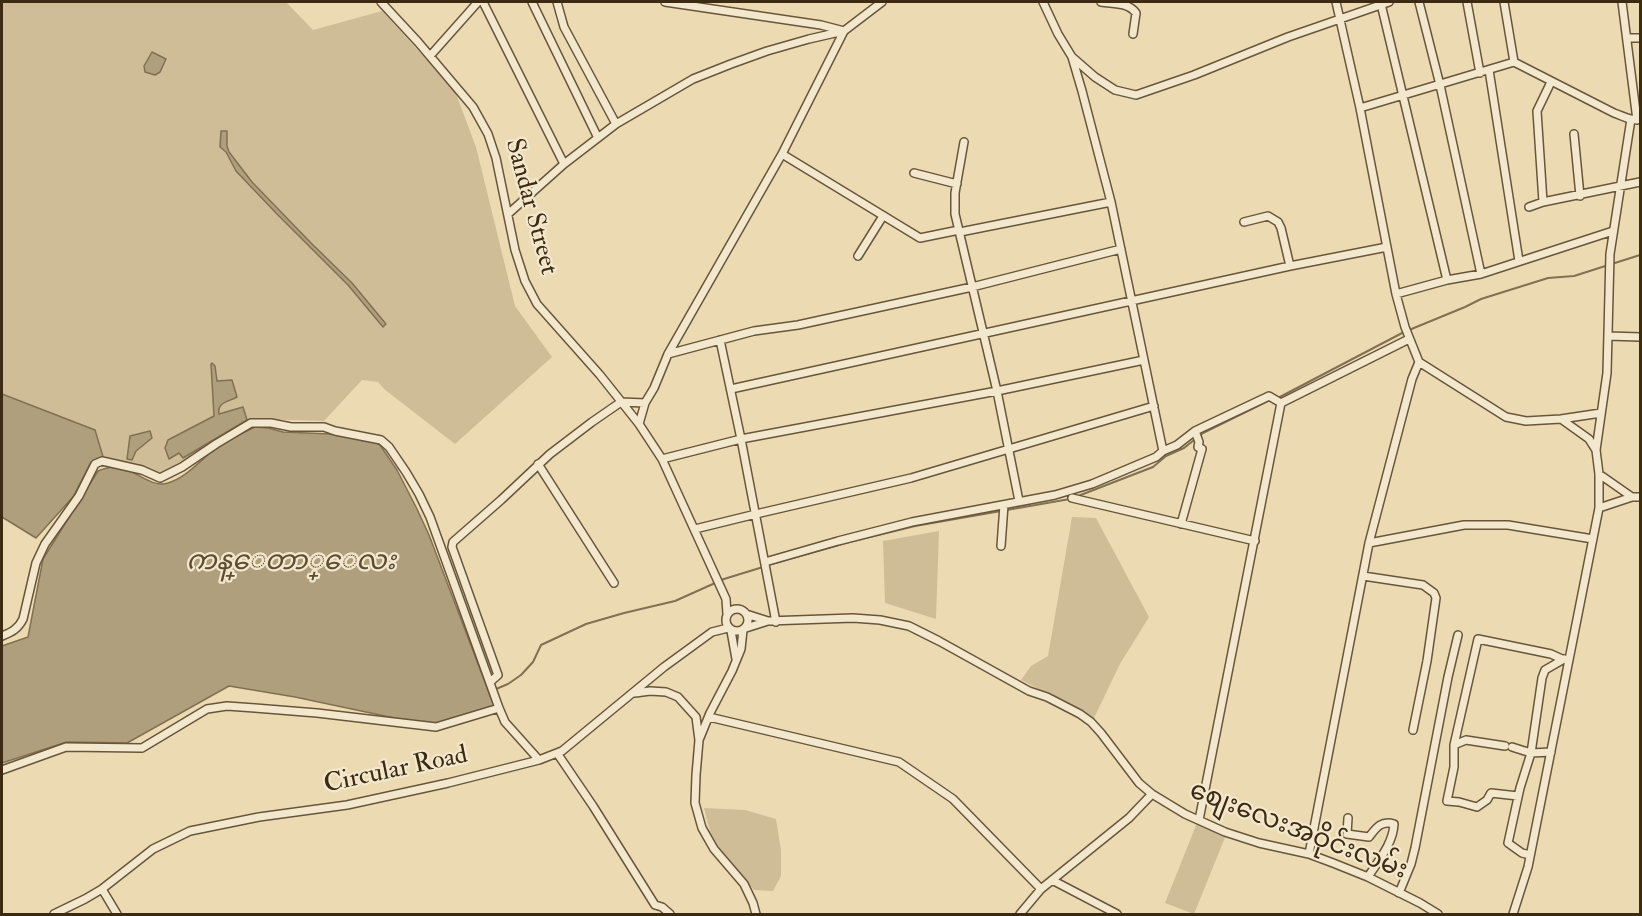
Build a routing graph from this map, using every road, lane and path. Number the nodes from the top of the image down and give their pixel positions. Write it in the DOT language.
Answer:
graph roads {
  1 [pos="381,2"];
  2 [pos="478,2"];
  3 [pos="483,2"];
  4 [pos="532,2"];
  5 [pos="557,2"];
  6 [pos="666,2"];
  7 [pos="882,2"];
  8 [pos="1042,2"];
  9 [pos="1101,2"];
  10 [pos="1336,2"];
  11 [pos="1419,2"];
  12 [pos="1467,2"];
  13 [pos="1504,2"];
  14 [pos="1622,2"];
  15 [pos="1385,3"];
  16 [pos="715,5"];
  17 [pos="1340,20"];
  18 [pos="844,31"];
  19 [pos="1133,34"];
  20 [pos="1627,38"];
  21 [pos="1641,38"];
  22 [pos="430,56"];
  23 [pos="1072,57"];
  24 [pos="1514,62"];
  25 [pos="1489,70"];
  26 [pos="1480,73"];
  27 [pos="1551,82"];
  28 [pos="1440,84"];
  29 [pos="1404,96"];
  30 [pos="1360,108"];
  31 [pos="1636,120"];
  32 [pos="616,124"];
  33 [pos="1574,134"];
  34 [pos="598,138"];
  35 [pos="964,142"];
  36 [pos="782,154"];
  37 [pos="564,164"];
  38 [pos="914,173"];
  39 [pos="1641,182"];
  40 [pos="957,184"];
  41 [pos="1620,185"];
  42 [pos="1580,196"];
  43 [pos="1111,202"];
  44 [pos="1543,202"];
  45 [pos="1529,207"];
  46 [pos="508,213"];
  47 [pos="883,216"];
  48 [pos="1244,222"];
  49 [pos="959,231"];
  50 [pos="1613,231"];
  51 [pos="1387,247"];
  52 [pos="1121,249"];
  53 [pos="858,256"];
  54 [pos="1519,261"];
  55 [pos="1290,266"];
  56 [pos="1481,274"];
  57 [pos="1447,280"];
  58 [pos="972,287"];
  59 [pos="1396,294"];
  60 [pos="1133,302"];
  61 [pos="1407,333"];
  62 [pos="983,334"];
  63 [pos="1608,336"];
  64 [pos="1641,337"];
  65 [pos="720,340"];
  66 [pos="668,354"];
  67 [pos="1144,360"];
  68 [pos="1419,362"];
  69 [pos="730,389"];
  70 [pos="997,391"];
  71 [pos="1277,401"];
  72 [pos="621,402"];
  73 [pos="645,404"];
  74 [pos="1154,406"];
  75 [pos="1601,412"];
  76 [pos="1561,419"];
  77 [pos="639,424"];
  78 [pos="1197,436"];
  79 [pos="741,439"];
  80 [pos="1009,450"];
  81 [pos="1596,450"];
  82 [pos="1163,451"];
  83 [pos="662,459"];
  84 [pos="538,464"];
  85 [pos="1599,474"];
  86 [pos="1636,497"];
  87 [pos="1072,498"];
  88 [pos="1019,501"];
  89 [pos="1004,505"];
  90 [pos="1599,508"];
  91 [pos="756,514"];
  92 [pos="1181,524"];
  93 [pos="695,529"];
  94 [pos="1593,539"];
  95 [pos="1255,541"];
  96 [pos="1369,543"];
  97 [pos="1001,546"];
  98 [pos="766,565"];
  99 [pos="1363,576"];
  100 [pos="614,583"];
  101 [pos="726,598"];
  102 [pos="738,609"];
  103 [pos="746,614"];
  104 [pos="727,615"];
  105 [pos="772,621"];
  106 [pos="730,629"];
  107 [pos="745,629"];
  108 [pos="712,632"];
  109 [pos="1458,635"];
  110 [pos="2,636"];
  111 [pos="1571,657"];
  112 [pos="736,659"];
  113 [pos="1562,659"];
  114 [pos="490,682"];
  115 [pos="633,694"];
  116 [pos="499,708"];
  117 [pos="709,717"];
  118 [pos="1413,730"];
  119 [pos="699,741"];
  120 [pos="1454,745"];
  121 [pos="1551,752"];
  122 [pos="557,753"];
  123 [pos="1531,753"];
  124 [pos="539,760"];
  125 [pos="2,770"];
  126 [pos="1152,794"];
  127 [pos="1518,796"];
  128 [pos="1348,818"];
  129 [pos="1199,820"];
  130 [pos="1309,854"];
  131 [pos="1530,855"];
  132 [pos="1368,877"];
  133 [pos="1052,880"];
  134 [pos="102,889"];
  135 [pos="1041,889"];
  136 [pos="1399,893"];
  137 [pos="54,915"];
  138 [pos="117,915"];
  139 [pos="670,915"];
  140 [pos="756,915"];
  141 [pos="1020,915"];
  142 [pos="1117,915"];
  143 [pos="1438,915"];
  144 [pos="1513,915"];
  1 -- 22 [label="street, Sandar Street"];
  2 -- 22 [label="street"];
  3 -- 37 [label="street"];
  4 -- 34 [label="street"];
  5 -- 32 [label="street"];
  6 -- 16 [label="street"];
  7 -- 18 [label="street"];
  8 -- 23 [label="street"];
  9 -- 19 [label="street"];
  10 -- 17 [label="street"];
  11 -- 28 [label="street"];
  12 -- 26 [label="street"];
  13 -- 24 [label="street"];
  14 -- 20 [label="street"];
  15 -- 17 [label="street"];
  15 -- 29 [label="street"];
  16 -- 18 [label="street"];
  17 -- 23 [label="street"];
  17 -- 30 [label="street"];
  18 -- 32 [label="street"];
  18 -- 36 [label="street"];
  20 -- 21 [label="street"];
  20 -- 31 [label="street"];
  22 -- 46 [label="street, Sandar Street"];
  23 -- 43 [label="street"];
  24 -- 25 [label="street"];
  24 -- 27 [label="street"];
  25 -- 26 [label="street"];
  25 -- 54 [label="street"];
  26 -- 28 [label="street"];
  27 -- 31 [label="street"];
  27 -- 44 [label="street"];
  28 -- 29 [label="street"];
  28 -- 56 [label="street"];
  29 -- 30 [label="street"];
  29 -- 57 [label="street"];
  30 -- 51 [label="street"];
  31 -- 41 [label="street"];
  32 -- 34 [label="street"];
  33 -- 42 [label="street"];
  34 -- 37 [label="street"];
  35 -- 40 [label="street"];
  36 -- 47 [label="street"];
  36 -- 66 [label="street"];
  37 -- 46 [label="street"];
  38 -- 40 [label="street"];
  39 -- 41 [label="street"];
  40 -- 49 [label="street"];
  41 -- 42 [label="street"];
  41 -- 50 [label="street"];
  42 -- 44 [label="street"];
  43 -- 49 [label="street"];
  43 -- 52 [label="street"];
  44 -- 45 [label="street"];
  46 -- 72 [label="street, Sandar Street"];
  47 -- 49 [label="street"];
  47 -- 53 [label="street"];
  48 -- 55 [label="street"];
  49 -- 58 [label="street"];
  50 -- 54 [label="street"];
  50 -- 63 [label="street"];
  51 -- 55 [label="street"];
  51 -- 59 [label="street"];
  52 -- 58 [label="street"];
  52 -- 60 [label="street"];
  54 -- 56 [label="street"];
  55 -- 60 [label="street"];
  56 -- 57 [label="street"];
  57 -- 59 [label="street"];
  58 -- 62 [label="street"];
  58 -- 65 [label="street"];
  59 -- 61 [label="street"];
  60 -- 62 [label="street"];
  60 -- 67 [label="street"];
  61 -- 68 [label="street"];
  61 -- 71 [label="street"];
  62 -- 69 [label="street"];
  62 -- 70 [label="street"];
  63 -- 64 [label="street"];
  63 -- 75 [label="street"];
  65 -- 66 [label="street"];
  65 -- 69 [label="street"];
  66 -- 73 [label="street"];
  67 -- 70 [label="street"];
  67 -- 74 [label="street"];
  68 -- 76 [label="street"];
  68 -- 96 [label="street"];
  69 -- 79 [label="street"];
  70 -- 79 [label="street"];
  70 -- 80 [label="street"];
  71 -- 78 [label="street"];
  71 -- 95 [label="street"];
  72 -- 73 [label="street"];
  72 -- 77 [label="street, Sandar Street"];
  72 -- 84 [label="street"];
  73 -- 77 [label="street"];
  74 -- 80 [label="street"];
  74 -- 82 [label="street"];
  75 -- 76 [label="street"];
  75 -- 81 [label="street"];
  76 -- 81 [label="street"];
  77 -- 83 [label="street, Sandar Street"];
  78 -- 82 [label="street"];
  78 -- 92 [label="street"];
  79 -- 83 [label="street"];
  79 -- 91 [label="street"];
  80 -- 88 [label="street"];
  80 -- 91 [label="street"];
  81 -- 85 [label="street"];
  82 -- 88 [label="street"];
  83 -- 93 [label="street, Sandar Street"];
  84 -- 100 [label="street"];
  84 -- 114 [label="street"];
  85 -- 86 [label="street"];
  85 -- 90 [label="street"];
  86 -- 90 [label="street"];
  87 -- 92 [label="street"];
  88 -- 89 [label="street"];
  89 -- 97 [label="street"];
  89 -- 98 [label="street"];
  90 -- 94 [label="street"];
  91 -- 93 [label="street"];
  91 -- 98 [label="street"];
  92 -- 95 [label="street"];
  93 -- 101 [label="street, Sandar Street"];
  94 -- 96 [label="street"];
  94 -- 111 [label="street"];
  95 -- 129 [label="street"];
  96 -- 99 [label="street"];
  98 -- 105 [label="street"];
  99 -- 118 [label="street"];
  99 -- 130 [label="street"];
  101 -- 102 [label="street"];
  101 -- 104 [label="street"];
  102 -- 103 [label="street"];
  102 -- 104 [label="street"];
  103 -- 105 [label="street"];
  103 -- 107 [label="street"];
  104 -- 106 [label="street"];
  104 -- 108 [label="street"];
  105 -- 107 [label="street"];
  105 -- 126 [label="street, စျေးလေးအဝိုင်းလမ်း"];
  106 -- 107 [label="street"];
  106 -- 108 [label="street, Circular Road"];
  106 -- 112 [label="street"];
  107 -- 112 [label="street"];
  108 -- 115 [label="street, Circular Road"];
  109 -- 136 [label="street"];
  110 -- 114 [label="street"];
  111 -- 113 [label="street"];
  111 -- 121 [label="street"];
  112 -- 117 [label="street"];
  113 -- 120 [label="street"];
  113 -- 123 [label="street"];
  114 -- 116 [label="street"];
  115 -- 119 [label="street"];
  115 -- 122 [label="street, Circular Road"];
  116 -- 124 [label="street"];
  116 -- 125 [label="street"];
  117 -- 119 [label="street"];
  117 -- 135 [label="street"];
  119 -- 140 [label="street"];
  120 -- 123 [label="street"];
  120 -- 127 [label="street"];
  121 -- 123 [label="street"];
  121 -- 131 [label="street"];
  122 -- 124 [label="street, Circular Road"];
  122 -- 139 [label="street"];
  123 -- 127 [label="street"];
  124 -- 134 [label="street, Circular Road"];
  126 -- 129 [label="street, စျေးလေးအဝိုင်းလမ်း"];
  126 -- 133 [label="street"];
  127 -- 131 [label="street"];
  128 -- 132 [label="street"];
  129 -- 130 [label="street, စျေးလေးအဝိုင်းလမ်း"];
  130 -- 132 [label="street, စျေးလေးအဝိုင်းလမ်း"];
  131 -- 144 [label="street"];
  132 -- 136 [label="street, စျေးလေးအဝိုင်းလမ်း"];
  133 -- 135 [label="street"];
  133 -- 142 [label="street"];
  134 -- 137 [label="street, Circular Road"];
  134 -- 138 [label="street"];
  135 -- 141 [label="street"];
  136 -- 143 [label="street, စျေးလေးအဝိုင်းလမ်း"];
}
